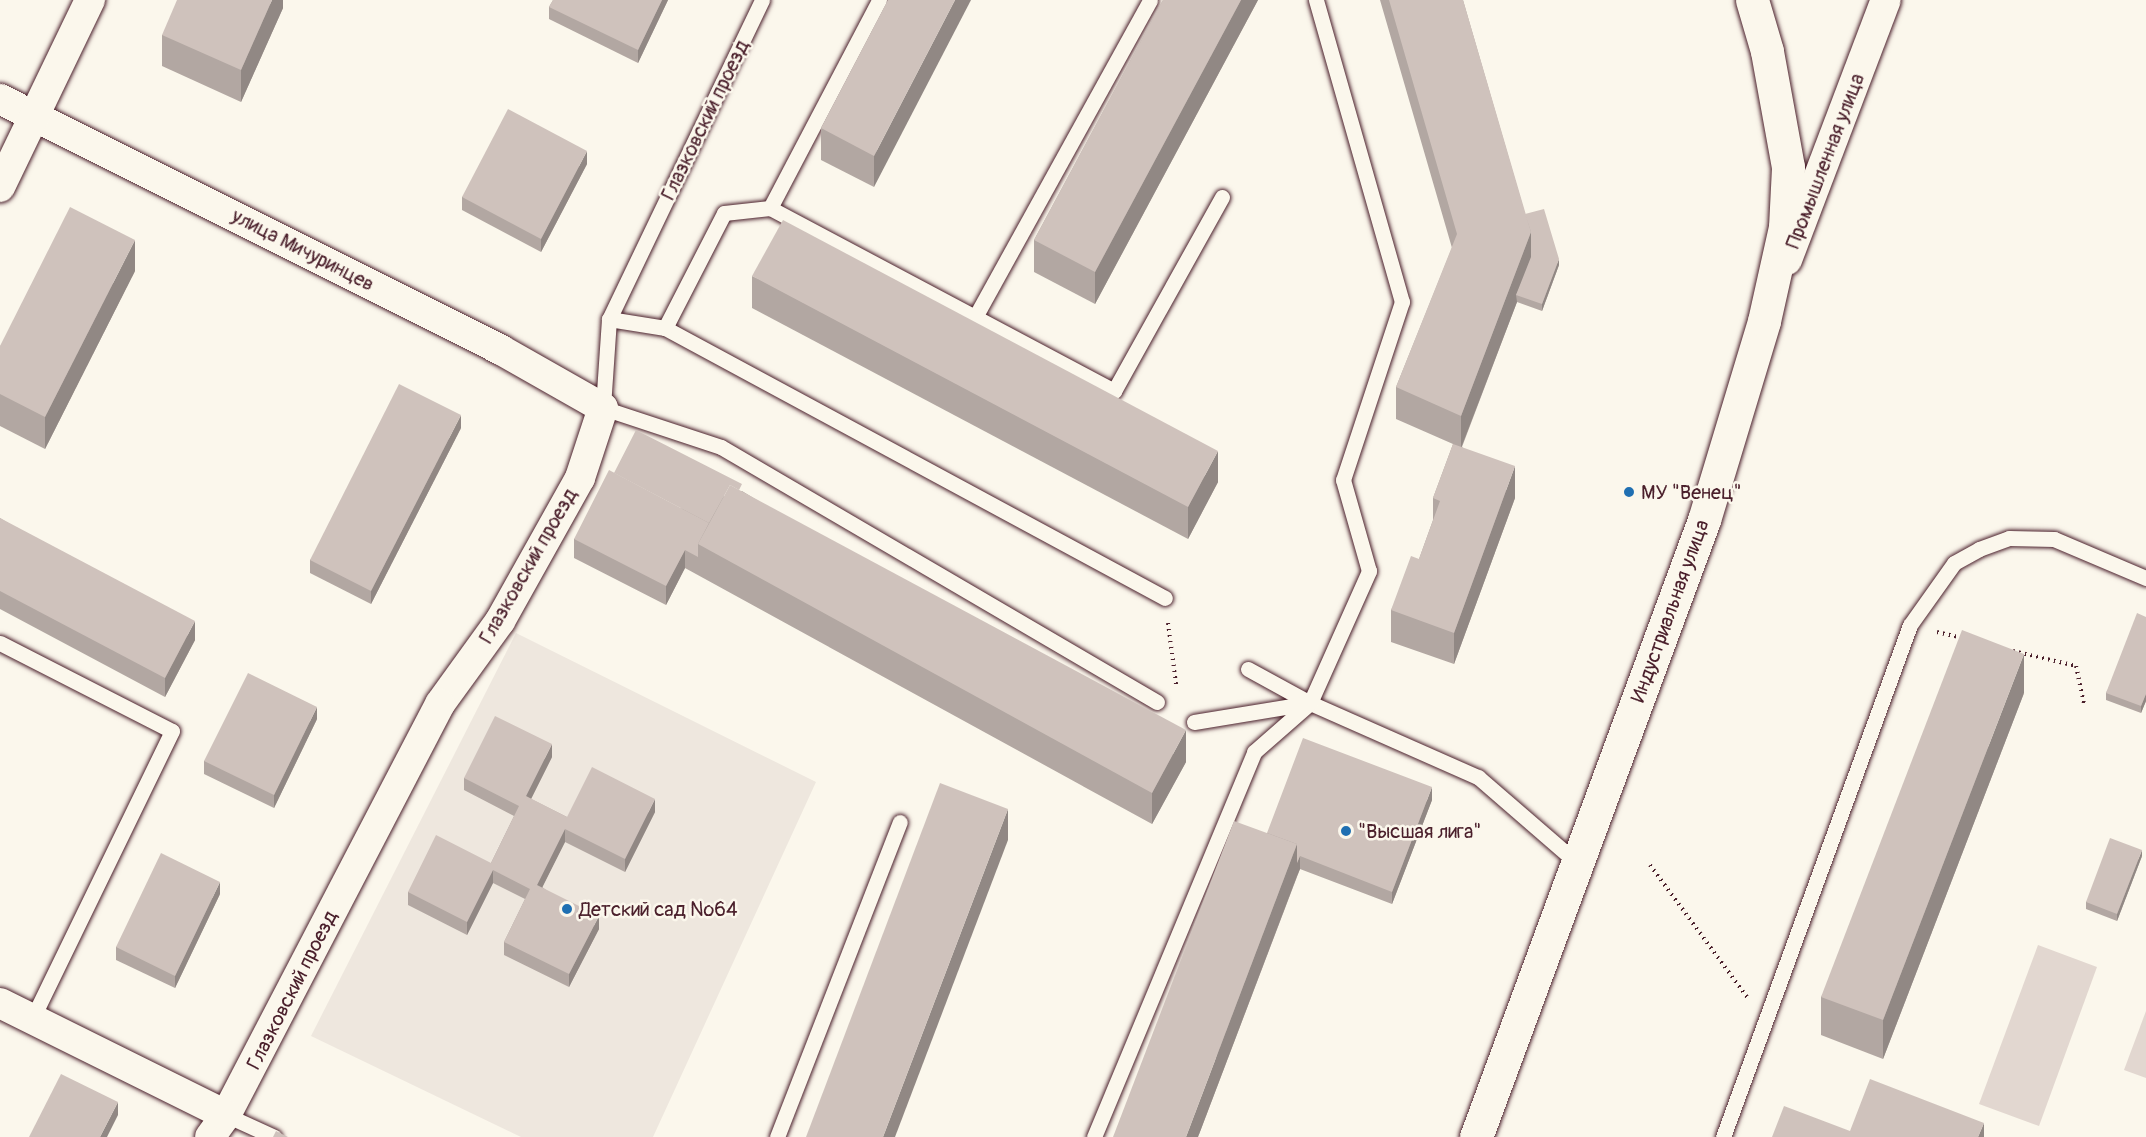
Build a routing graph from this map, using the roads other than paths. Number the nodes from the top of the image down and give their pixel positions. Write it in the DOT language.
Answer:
graph roads {
  1 [pos="90,0"];
  2 [pos="762,0"];
  3 [pos="879,0"];
  4 [pos="1150,0"];
  5 [pos="1316,0"];
  6 [pos="1752,0"];
  7 [pos="1886,0"];
  8 [pos="0,99"];
  9 [pos="34,115"];
  10 [pos="0,187"];
  11 [pos="1222,197"];
  12 [pos="770,208"];
  13 [pos="609,319"];
  14 [pos="974,319"];
  15 [pos="1764,321"];
  16 [pos="665,327"];
  17 [pos="603,408"];
  18 [pos="2146,578"];
  19 [pos="1165,598"];
  20 [pos="0,643"];
  21 [pos="1248,669"];
  22 [pos="1157,702"];
  23 [pos="1310,703"];
  24 [pos="1194,722"];
  25 [pos="900,822"];
  26 [pos="1576,862"];
  27 [pos="0,1004"];
  28 [pos="33,1017"];
  29 [pos="218,1126"];
  30 [pos="1481,1136"];
  31 [pos="274,1137"];
  32 [pos="777,1137"];
  33 [pos="1094,1137"];
  34 [pos="1723,1137"];
  1 -- 9 [label="street"];
  2 -- 13 [label="lane, Глазковский проезд"];
  3 -- 12 [label="lane"];
  4 -- 14 [label="lane"];
  5 -- 23 [label="lane"];
  6 -- 15 [label="highway, Индустриальная улица"];
  7 -- 15 [label="street, Промышленная улица"];
  8 -- 9 [label="street, улица Мичуринцев"];
  9 -- 10 [label="street"];
  9 -- 17 [label="street, улица Мичуринцев"];
  11 -- 14 [label="lane"];
  12 -- 14 [label="lane"];
  12 -- 16 [label="lane"];
  13 -- 16 [label="lane"];
  13 -- 17 [label="lane, Глазковский проезд"];
  15 -- 26 [label="highway, Индустриальная улица"];
  16 -- 19 [label="lane"];
  17 -- 22 [label="lane"];
  17 -- 29 [label="street, Глазковский проезд"];
  18 -- 34 [label="lane"];
  20 -- 28 [label="lane"];
  21 -- 23 [label="lane"];
  23 -- 24 [label="lane"];
  23 -- 26 [label="lane"];
  23 -- 33 [label="lane"];
  25 -- 32 [label="lane"];
  26 -- 30 [label="highway, Индустриальная улица"];
  27 -- 28 [label="street"];
  28 -- 29 [label="street"];
  29 -- 31 [label="lane"];
}
